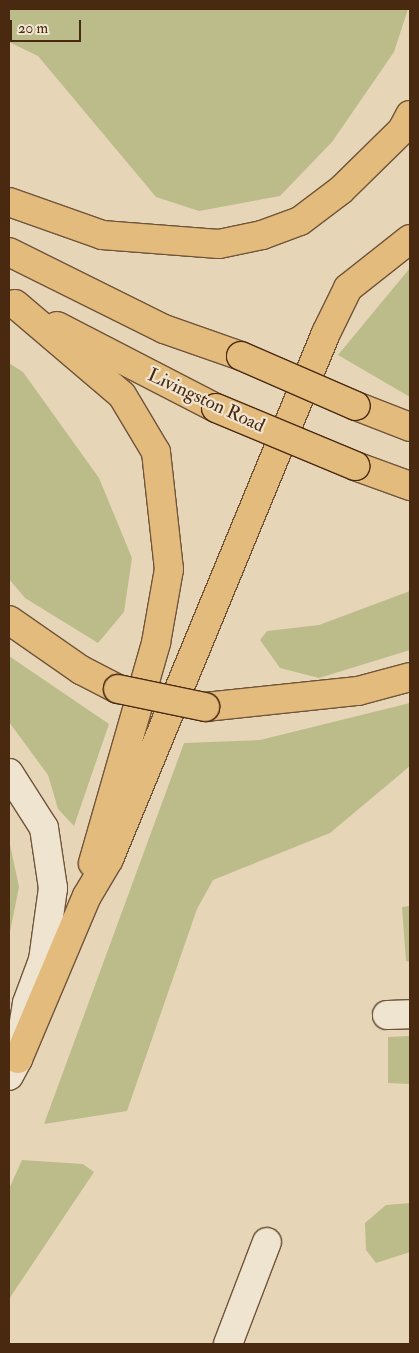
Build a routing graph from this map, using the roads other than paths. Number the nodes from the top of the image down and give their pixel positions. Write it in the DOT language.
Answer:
graph roads {
  1 [pos="410,115"];
  2 [pos="9,202"];
  3 [pos="410,239"];
  4 [pos="9,252"];
  5 [pos="12,302"];
  6 [pos="410,427"];
  7 [pos="410,486"];
  8 [pos="9,620"];
  9 [pos="410,677"];
  10 [pos="9,774"];
  11 [pos="87,896"];
  12 [pos="14,1068"];
  13 [pos="267,1242"];
  14 [pos="228,1344"];
  1 -- 2 [label="main road"];
  3 -- 11 [label="main road"];
  4 -- 6 [label="main road, bridge"];
  5 -- 7 [label="main road, Livingston Road, bridge"];
  5 -- 11 [label="main road"];
  8 -- 9 [label="main road, bridge"];
  10 -- 12 [label="street"];
  11 -- 12 [label="main road"];
  13 -- 14 [label="street"];
}
